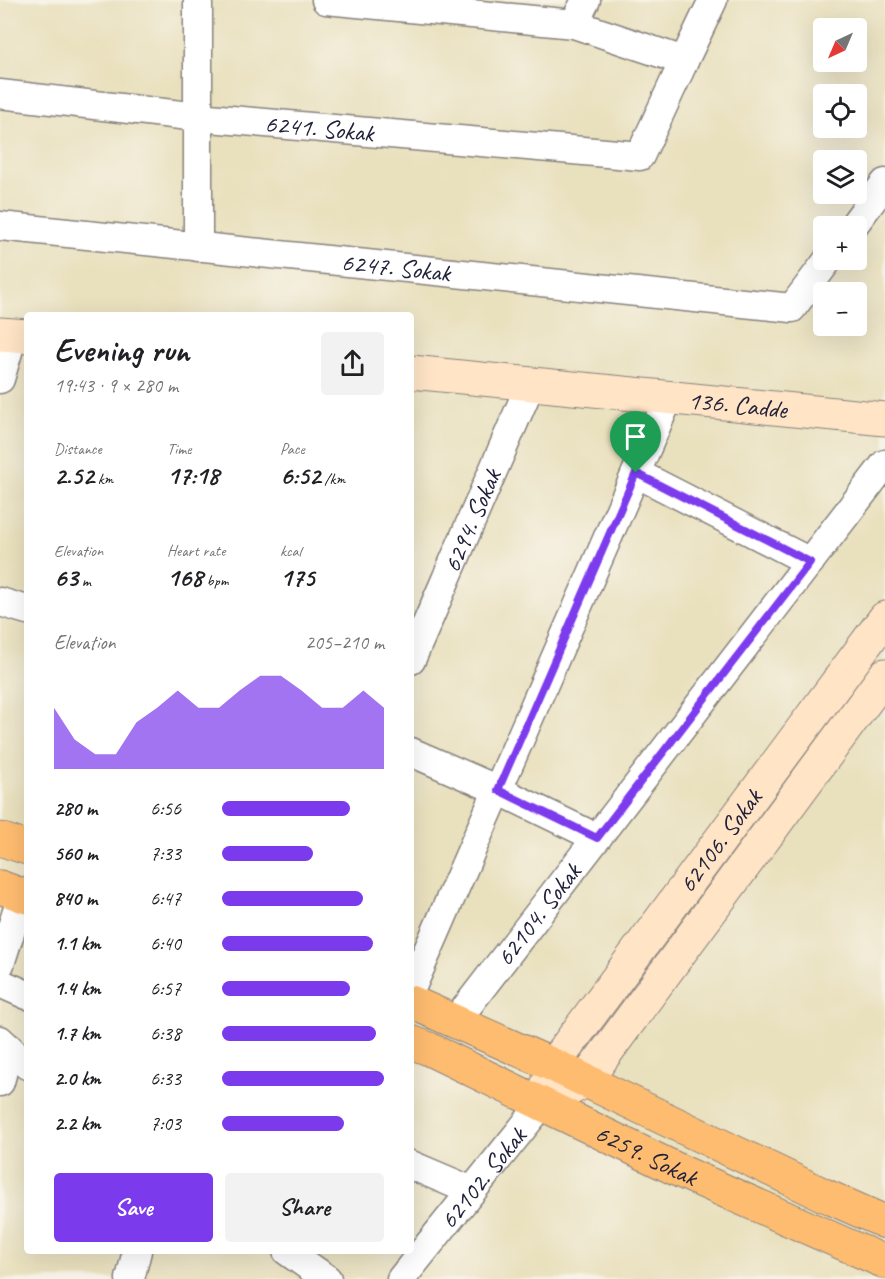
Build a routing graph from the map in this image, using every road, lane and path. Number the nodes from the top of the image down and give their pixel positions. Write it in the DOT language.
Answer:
graph roads {
  1 [pos="198,0"];
  2 [pos="326,0"];
  3 [pos="713,0"];
  4 [pos="577,8"];
  5 [pos="684,61"];
  6 [pos="0,94"];
  7 [pos="198,117"];
  8 [pos="885,183"];
  9 [pos="860,216"];
  10 [pos="0,226"];
  11 [pos="198,247"];
  12 [pos="820,270"];
  13 [pos="13,335"];
  14 [pos="414,372"];
  15 [pos="0,379"];
  16 [pos="531,383"];
  17 [pos="669,397"];
  18 [pos="885,419"];
  19 [pos="885,464"];
  20 [pos="636,473"];
  21 [pos="810,562"];
  22 [pos="0,602"];
  23 [pos="24,609"];
  24 [pos="885,618"];
  25 [pos="414,653"];
  26 [pos="885,675"];
  27 [pos="414,753"];
  28 [pos="498,790"];
  29 [pos="597,838"];
  30 [pos="0,839"];
  31 [pos="24,847"];
  32 [pos="16,893"];
  33 [pos="0,964"];
  34 [pos="414,982"];
  35 [pos="0,983"];
  36 [pos="24,994"];
  37 [pos="414,1003"];
  38 [pos="455,1022"];
  39 [pos="414,1043"];
  40 [pos="12,1051"];
  41 [pos="553,1065"];
  42 [pos="585,1081"];
  43 [pos="0,1082"];
  44 [pos="542,1104"];
  45 [pos="414,1166"];
  46 [pos="472,1191"];
  47 [pos="885,1221"];
  48 [pos="136,1254"];
  49 [pos="290,1254"];
  50 [pos="885,1262"];
  51 [pos="130,1279"];
  52 [pos="327,1279"];
  53 [pos="401,1279"];
  1 -- 7 [label="street"];
  2 -- 4 [label="street"];
  3 -- 5 [label="street"];
  4 -- 5 [label="street"];
  5 -- 7 [label="street, 6241. Sokak"];
  6 -- 7 [label="street, 6241. Sokak"];
  7 -- 11 [label="street"];
  8 -- 9 [label="street"];
  10 -- 11 [label="street, 6247. Sokak"];
  11 -- 12 [label="street, 6247. Sokak"];
  13 -- 15 [label="street"];
  14 -- 16 [label="street, 136. Cadde"];
  16 -- 17 [label="street, 136. Cadde"];
  16 -- 25 [label="street, 6294. Sokak"];
  17 -- 18 [label="street, 136. Cadde"];
  17 -- 20 [label="street"];
  19 -- 21 [label="street, 62104. Sokak"];
  20 -- 21 [label="street"];
  20 -- 28 [label="street"];
  21 -- 29 [label="street, 62104. Sokak"];
  22 -- 23 [label="street"];
  24 -- 41 [label="street, 62106. Sokak"];
  26 -- 42 [label="street, 62106. Sokak"];
  27 -- 28 [label="street"];
  28 -- 29 [label="street"];
  28 -- 34 [label="street"];
  29 -- 38 [label="street, 62104. Sokak"];
  30 -- 31 [label="main road"];
  32 -- 33 [label="street"];
  35 -- 36 [label="street"];
  37 -- 38 [label="main road, 6259. Sokak"];
  38 -- 41 [label="main road, 6259. Sokak"];
  39 -- 44 [label="main road, 6259. Sokak"];
  40 -- 43 [label="street"];
  41 -- 42 [label="main road, 6259. Sokak"];
  41 -- 44 [label="street"];
  42 -- 44 [label="street"];
  42 -- 47 [label="main road, 6259. Sokak"];
  44 -- 46 [label="street, 62102. Sokak"];
  44 -- 50 [label="main road, 6259. Sokak"];
  45 -- 46 [label="street"];
  46 -- 53 [label="street, 62102. Sokak"];
  48 -- 51 [label="street"];
  49 -- 52 [label="street"];
}
